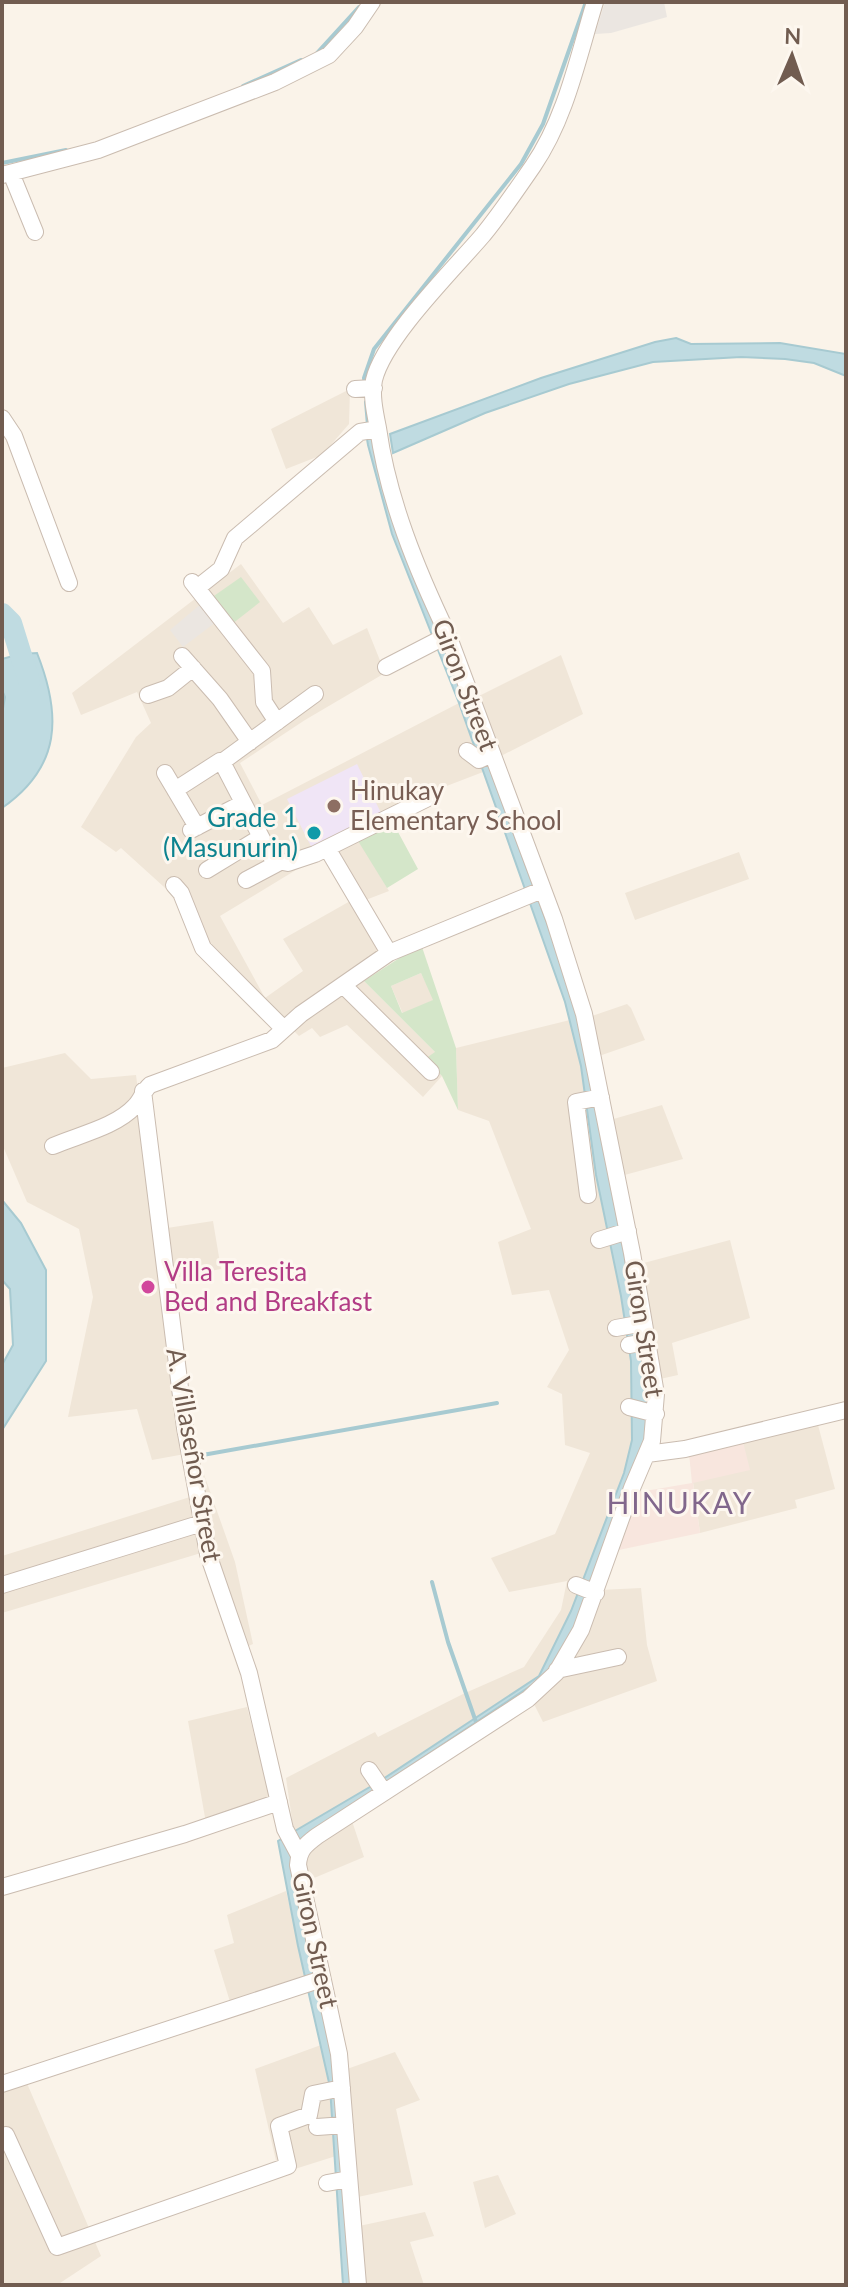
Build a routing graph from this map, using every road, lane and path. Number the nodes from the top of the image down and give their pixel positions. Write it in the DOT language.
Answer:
graph roads {
  1 [pos="372,2"];
  2 [pos="595,2"];
  3 [pos="7,174"];
  4 [pos="35,232"];
  5 [pos="374,388"];
  6 [pos="355,389"];
  7 [pos="2,418"];
  8 [pos="369,430"];
  9 [pos="69,583"];
  10 [pos="440,638"];
  11 [pos="386,667"];
  12 [pos="315,694"];
  13 [pos="148,695"];
  14 [pos="277,722"];
  15 [pos="250,742"];
  16 [pos="220,761"];
  17 [pos="165,773"];
  18 [pos="175,790"];
  19 [pos="430,797"];
  20 [pos="243,803"];
  21 [pos="261,837"];
  22 [pos="327,848"];
  23 [pos="280,862"];
  24 [pos="207,870"];
  25 [pos="246,880"];
  26 [pos="174,885"];
  27 [pos="535,893"];
  28 [pos="389,953"];
  29 [pos="343,985"];
  30 [pos="284,1029"];
  31 [pos="431,1072"];
  32 [pos="143,1091"];
  33 [pos="595,1098"];
  34 [pos="53,1146"];
  35 [pos="588,1195"];
  36 [pos="629,1407"];
  37 [pos="846,1410"];
  38 [pos="653,1413"];
  39 [pos="647,1454"];
  40 [pos="202,1523"];
  41 [pos="2,1585"];
  42 [pos="618,1657"];
  43 [pos="557,1670"];
  44 [pos="279,1802"];
  45 [pos="292,1842"];
  46 [pos="2,1887"];
  47 [pos="316,1981"];
  48 [pos="2,2084"];
  49 [pos="336,2089"];
  50 [pos="342,2126"];
  51 [pos="317,2127"];
  52 [pos="6,2135"];
  53 [pos="358,2285"];
  1 -- 3 [label="street"];
  2 -- 5 [label="street"];
  3 -- 4 [label="street"];
  5 -- 6 [label="street"];
  5 -- 8 [label="street, Giron Street"];
  7 -- 9 [label="street"];
  8 -- 10 [label="street, Giron Street"];
  8 -- 14 [label="street"];
  10 -- 11 [label="street"];
  10 -- 27 [label="street, Giron Street"];
  12 -- 14 [label="street"];
  13 -- 15 [label="street"];
  14 -- 15 [label="street"];
  15 -- 20 [label="street"];
  16 -- 18 [label="street"];
  17 -- 18 [label="street"];
  18 -- 20 [label="street"];
  19 -- 22 [label="street"];
  20 -- 21 [label="street"];
  21 -- 23 [label="street"];
  21 -- 24 [label="street"];
  22 -- 23 [label="street"];
  22 -- 28 [label="street"];
  23 -- 25 [label="street"];
  26 -- 30 [label="street"];
  27 -- 28 [label="street"];
  27 -- 33 [label="street, Giron Street"];
  28 -- 29 [label="street"];
  29 -- 30 [label="street"];
  29 -- 31 [label="street"];
  30 -- 32 [label="street"];
  32 -- 34 [label="street"];
  32 -- 40 [label="street, A. Villaseñor Street"];
  33 -- 35 [label="street"];
  33 -- 38 [label="street, Giron Street"];
  36 -- 38 [label="street"];
  37 -- 39 [label="street"];
  38 -- 39 [label="street, Giron Street"];
  39 -- 43 [label="street, Giron Street"];
  40 -- 41 [label="street"];
  40 -- 44 [label="street, A. Villaseñor Street"];
  42 -- 43 [label="street"];
  43 -- 45 [label="street, Giron Street"];
  44 -- 45 [label="street, A. Villaseñor Street"];
  44 -- 46 [label="street"];
  45 -- 47 [label="street, Giron Street"];
  47 -- 48 [label="street"];
  47 -- 49 [label="street, Giron Street"];
  49 -- 50 [label="street, Giron Street"];
  49 -- 52 [label="street"];
  50 -- 51 [label="street"];
  50 -- 53 [label="street, Giron Street"];
}
